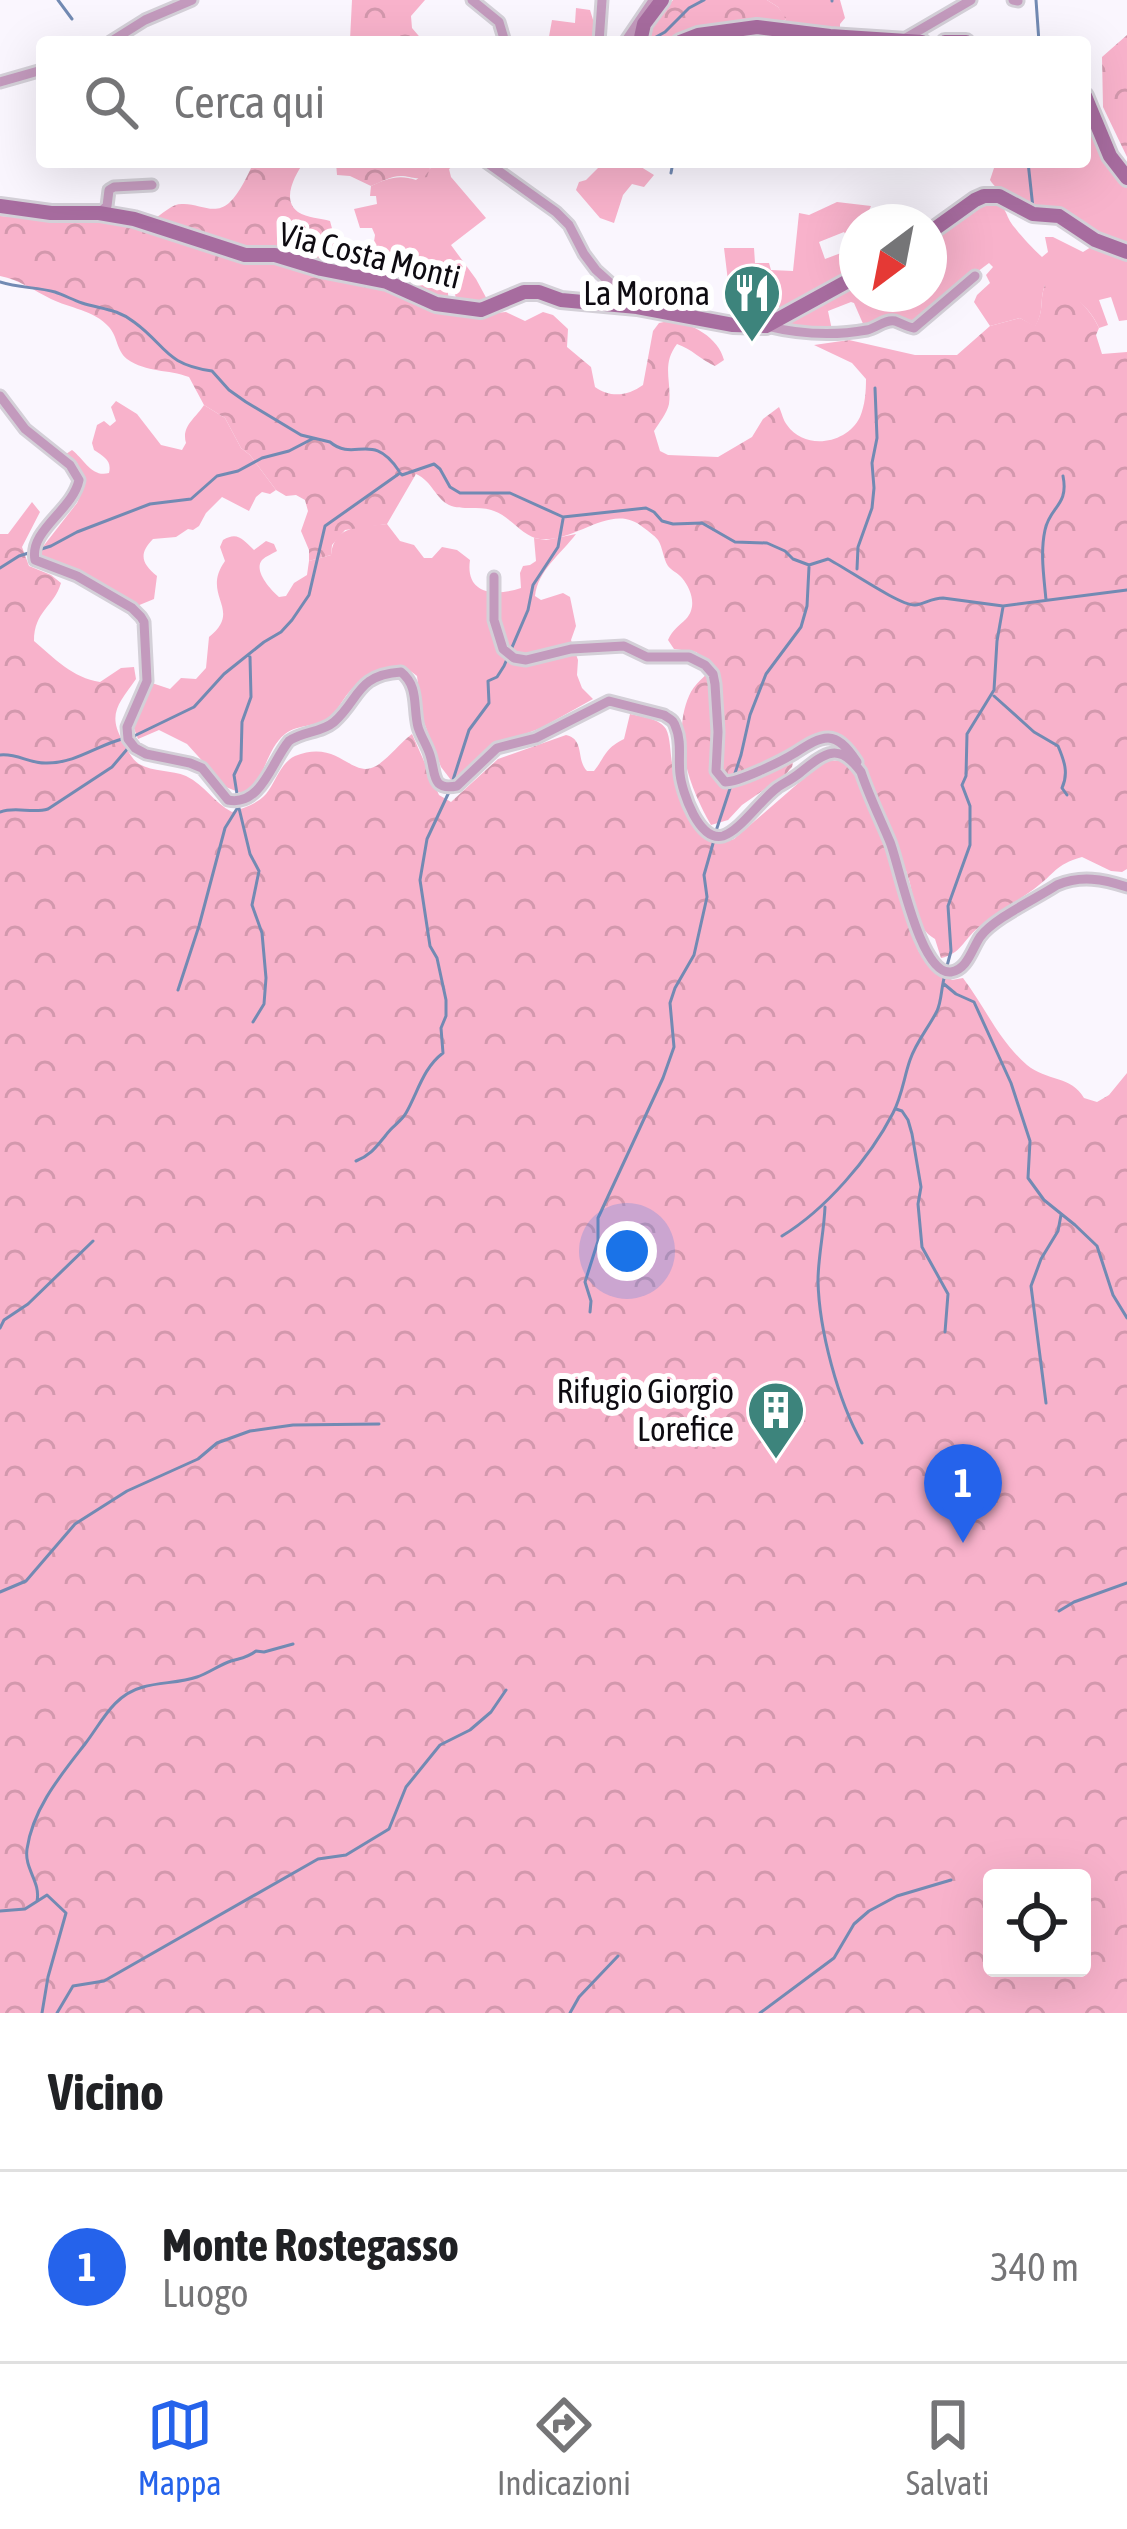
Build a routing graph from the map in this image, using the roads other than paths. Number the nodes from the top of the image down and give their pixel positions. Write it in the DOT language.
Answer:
graph roads {
  1 [pos="192,0"];
  2 [pos="602,0"];
  3 [pos="658,0"];
  4 [pos="971,0"];
  5 [pos="475,2"];
  6 [pos="120,36"];
  7 [pos="503,36"];
  8 [pos="599,36"];
  9 [pos="630,36"];
  10 [pos="641,36"];
  11 [pos="695,36"];
  12 [pos="830,36"];
  13 [pos="908,36"];
  14 [pos="36,72"];
  15 [pos="0,82"];
  16 [pos="1091,110"];
  17 [pos="494,168"];
  18 [pos="1127,178"];
  19 [pos="152,185"];
  20 [pos="0,206"];
  21 [pos="99,213"];
  22 [pos="947,219"];
  23 [pos="1127,252"];
  24 [pos="975,276"];
  25 [pos="839,286"];
  26 [pos="637,307"];
  27 [pos="766,326"];
  28 [pos="0,396"];
  29 [pos="494,578"];
  30 [pos="861,772"];
  31 [pos="1127,887"];
  1 -- 6 [label="street"];
  2 -- 8 [label="street"];
  3 -- 9 [label="street"];
  3 -- 10 [label="street"];
  4 -- 13 [label="street"];
  5 -- 7 [label="street"];
  11 -- 12 [label="street"];
  14 -- 15 [label="street"];
  16 -- 18 [label="street"];
  17 -- 26 [label="street"];
  19 -- 21 [label="street"];
  20 -- 21 [label="street, Via Costa Monti"];
  21 -- 26 [label="street, Via Costa Monti"];
  22 -- 23 [label="street"];
  24 -- 27 [label="street"];
  25 -- 27 [label="street"];
  26 -- 27 [label="street, Via Costa Monti"];
  28 -- 30 [label="street"];
  29 -- 30 [label="street"];
  30 -- 31 [label="street"];
}
